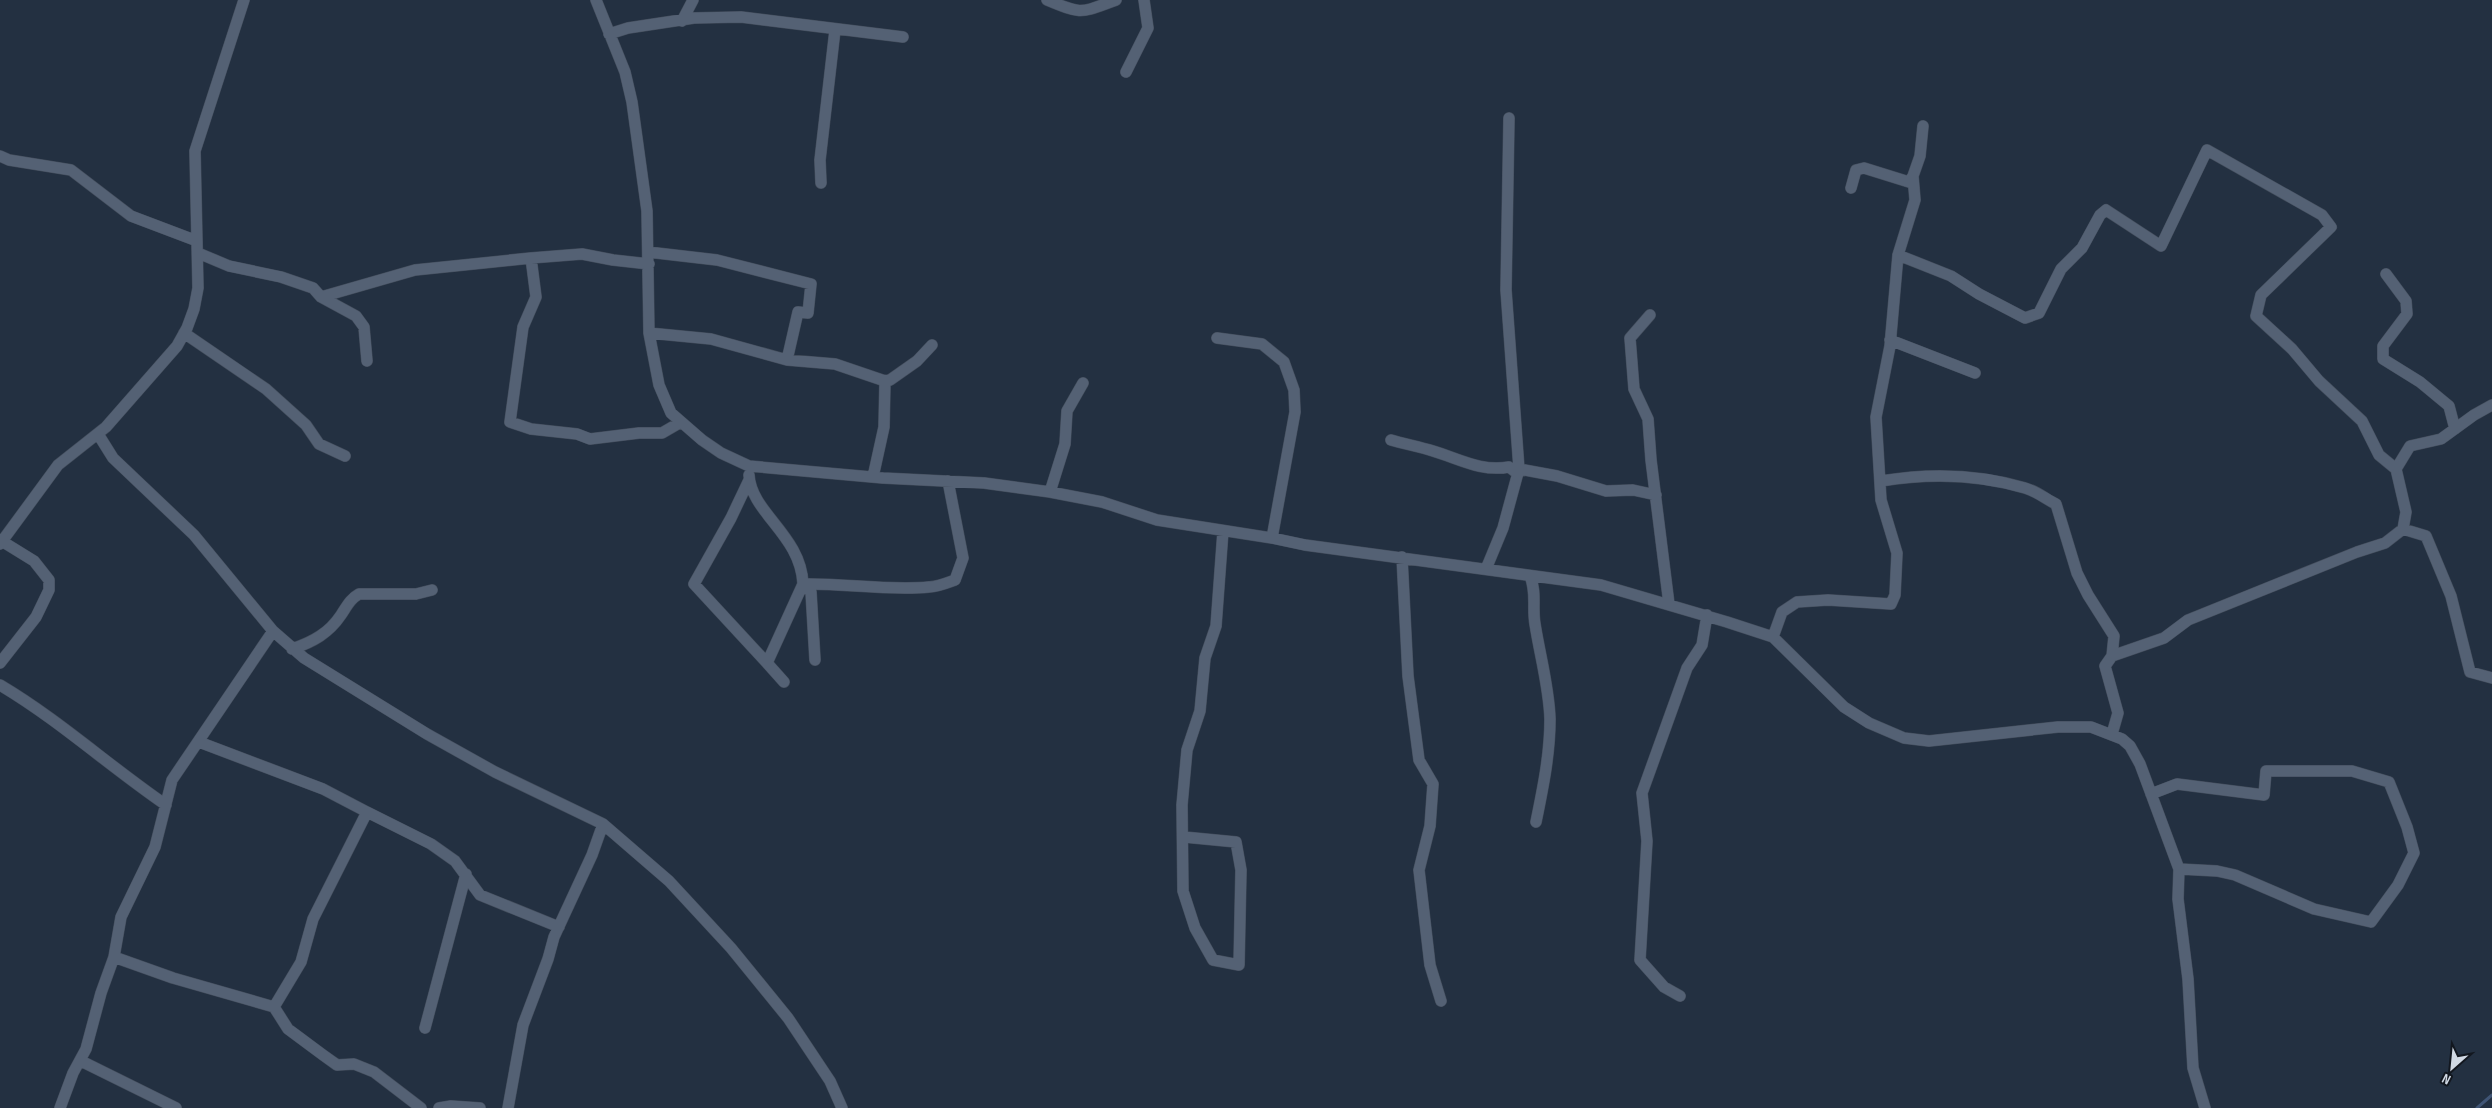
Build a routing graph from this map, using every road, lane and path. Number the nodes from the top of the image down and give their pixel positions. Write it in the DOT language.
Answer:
graph roads {
  1 [pos="244,0"];
  2 [pos="596,0"];
  3 [pos="693,0"];
  4 [pos="1047,0"];
  5 [pos="1116,0"];
  6 [pos="1144,0"];
  7 [pos="682,21"];
  8 [pos="835,30"];
  9 [pos="609,34"];
  10 [pos="903,37"];
  11 [pos="1126,72"];
  12 [pos="1509,118"];
  13 [pos="1923,126"];
  14 [pos="0,156"];
  15 [pos="1913,176"];
  16 [pos="821,183"];
  17 [pos="1851,188"];
  18 [pos="198,247"];
  19 [pos="1898,255"];
  20 [pos="531,258"];
  21 [pos="649,258"];
  22 [pos="2386,274"];
  23 [pos="321,297"];
  24 [pos="1650,314"];
  25 [pos="184,333"];
  26 [pos="649,333"];
  27 [pos="1217,338"];
  28 [pos="1890,340"];
  29 [pos="932,345"];
  30 [pos="787,360"];
  31 [pos="367,361"];
  32 [pos="1975,373"];
  33 [pos="885,381"];
  34 [pos="1083,383"];
  35 [pos="2492,405"];
  36 [pos="681,422"];
  37 [pos="2455,429"];
  38 [pos="98,434"];
  39 [pos="1392,440"];
  40 [pos="345,456"];
  41 [pos="749,466"];
  42 [pos="2396,469"];
  43 [pos="1518,472"];
  44 [pos="873,477"];
  45 [pos="749,480"];
  46 [pos="948,481"];
  47 [pos="1881,481"];
  48 [pos="1050,492"];
  49 [pos="1656,495"];
  50 [pos="2403,529"];
  51 [pos="1223,531"];
  52 [pos="1272,538"];
  53 [pos="1,541"];
  54 [pos="1402,557"];
  55 [pos="1486,569"];
  56 [pos="1530,576"];
  57 [pos="803,584"];
  58 [pos="432,590"];
  59 [pos="1669,604"];
  60 [pos="1707,615"];
  61 [pos="273,631"];
  62 [pos="1773,636"];
  63 [pos="292,649"];
  64 [pos="2112,656"];
  65 [pos="815,660"];
  66 [pos="0,663"];
  67 [pos="767,663"];
  68 [pos="2492,678"];
  69 [pos="784,682"];
  70 [pos="0,684"];
  71 [pos="2112,734"];
  72 [pos="199,742"];
  73 [pos="2151,794"];
  74 [pos="166,805"];
  75 [pos="367,812"];
  76 [pos="1536,822"];
  77 [pos="603,824"];
  78 [pos="1184,837"];
  79 [pos="2179,870"];
  80 [pos="466,874"];
  81 [pos="559,927"];
  82 [pos="114,957"];
  83 [pos="1680,996"];
  84 [pos="1441,1001"];
  85 [pos="274,1007"];
  86 [pos="424,1028"];
  87 [pos="81,1061"];
  88 [pos="60,1108"];
  89 [pos="176,1108"];
  90 [pos="421,1108"];
  91 [pos="439,1108"];
  92 [pos="480,1108"];
  93 [pos="508,1108"];
  94 [pos="842,1108"];
  95 [pos="2205,1108"];
  1 -- 18 [label="street"];
  2 -- 9 [label="street"];
  3 -- 7 [label="street"];
  4 -- 5 [label="street"];
  6 -- 11 [label="street"];
  7 -- 8 [label="street"];
  7 -- 9 [label="street"];
  8 -- 10 [label="street"];
  8 -- 16 [label="street"];
  9 -- 21 [label="street"];
  12 -- 43 [label="street"];
  13 -- 15 [label="street"];
  14 -- 18 [label="street"];
  15 -- 17 [label="street"];
  15 -- 19 [label="street"];
  18 -- 23 [label="street"];
  18 -- 25 [label="street"];
  19 -- 28 [label="street"];
  19 -- 42 [label="street"];
  20 -- 21 [label="street"];
  20 -- 23 [label="street"];
  20 -- 36 [label="street"];
  21 -- 26 [label="street"];
  21 -- 30 [label="street"];
  22 -- 37 [label="street"];
  23 -- 31 [label="street"];
  24 -- 49 [label="street"];
  25 -- 38 [label="street"];
  25 -- 40 [label="street"];
  26 -- 30 [label="street"];
  26 -- 36 [label="street"];
  27 -- 52 [label="street"];
  28 -- 32 [label="street"];
  28 -- 47 [label="street"];
  29 -- 33 [label="street"];
  30 -- 33 [label="street"];
  33 -- 44 [label="street"];
  34 -- 48 [label="street"];
  35 -- 37 [label="street"];
  36 -- 41 [label="street"];
  37 -- 42 [label="street"];
  38 -- 53 [label="street"];
  38 -- 61 [label="street"];
  39 -- 43 [label="street"];
  41 -- 44 [label="street"];
  41 -- 45 [label="street"];
  42 -- 50 [label="street"];
  43 -- 49 [label="street"];
  43 -- 55 [label="street"];
  44 -- 46 [label="street"];
  45 -- 57 [label="street"];
  45 -- 67 [label="street"];
  46 -- 48 [label="street"];
  46 -- 57 [label="street"];
  47 -- 62 [label="street"];
  47 -- 64 [label="street"];
  48 -- 51 [label="street"];
  49 -- 59 [label="street"];
  50 -- 64 [label="street"];
  50 -- 68 [label="street"];
  51 -- 52 [label="street"];
  51 -- 78 [label="street"];
  52 -- 54 [label="street"];
  53 -- 66 [label="street"];
  54 -- 55 [label="street"];
  54 -- 84 [label="street"];
  55 -- 56 [label="street"];
  56 -- 59 [label="street"];
  56 -- 76 [label="street"];
  57 -- 65 [label="street"];
  57 -- 67 [label="street"];
  58 -- 63 [label="street"];
  59 -- 60 [label="street"];
  60 -- 62 [label="street"];
  60 -- 83 [label="street"];
  61 -- 63 [label="street"];
  61 -- 72 [label="street"];
  62 -- 71 [label="street"];
  63 -- 77 [label="street"];
  64 -- 71 [label="street"];
  67 -- 69 [label="street"];
  70 -- 74 [label="street"];
  71 -- 73 [label="street"];
  72 -- 74 [label="street"];
  72 -- 75 [label="street"];
  73 -- 79 [label="street"];
  73 -- 79 [label="street"];
  74 -- 82 [label="street"];
  75 -- 80 [label="street"];
  75 -- 85 [label="street"];
  77 -- 81 [label="street"];
  77 -- 94 [label="street"];
  78 -- 78 [label="street"];
  79 -- 95 [label="street"];
  80 -- 81 [label="street"];
  80 -- 86 [label="street"];
  81 -- 93 [label="street"];
  82 -- 85 [label="street"];
  82 -- 87 [label="street"];
  85 -- 90 [label="street"];
  87 -- 88 [label="street"];
  87 -- 89 [label="street"];
  91 -- 92 [label="street"];
}
